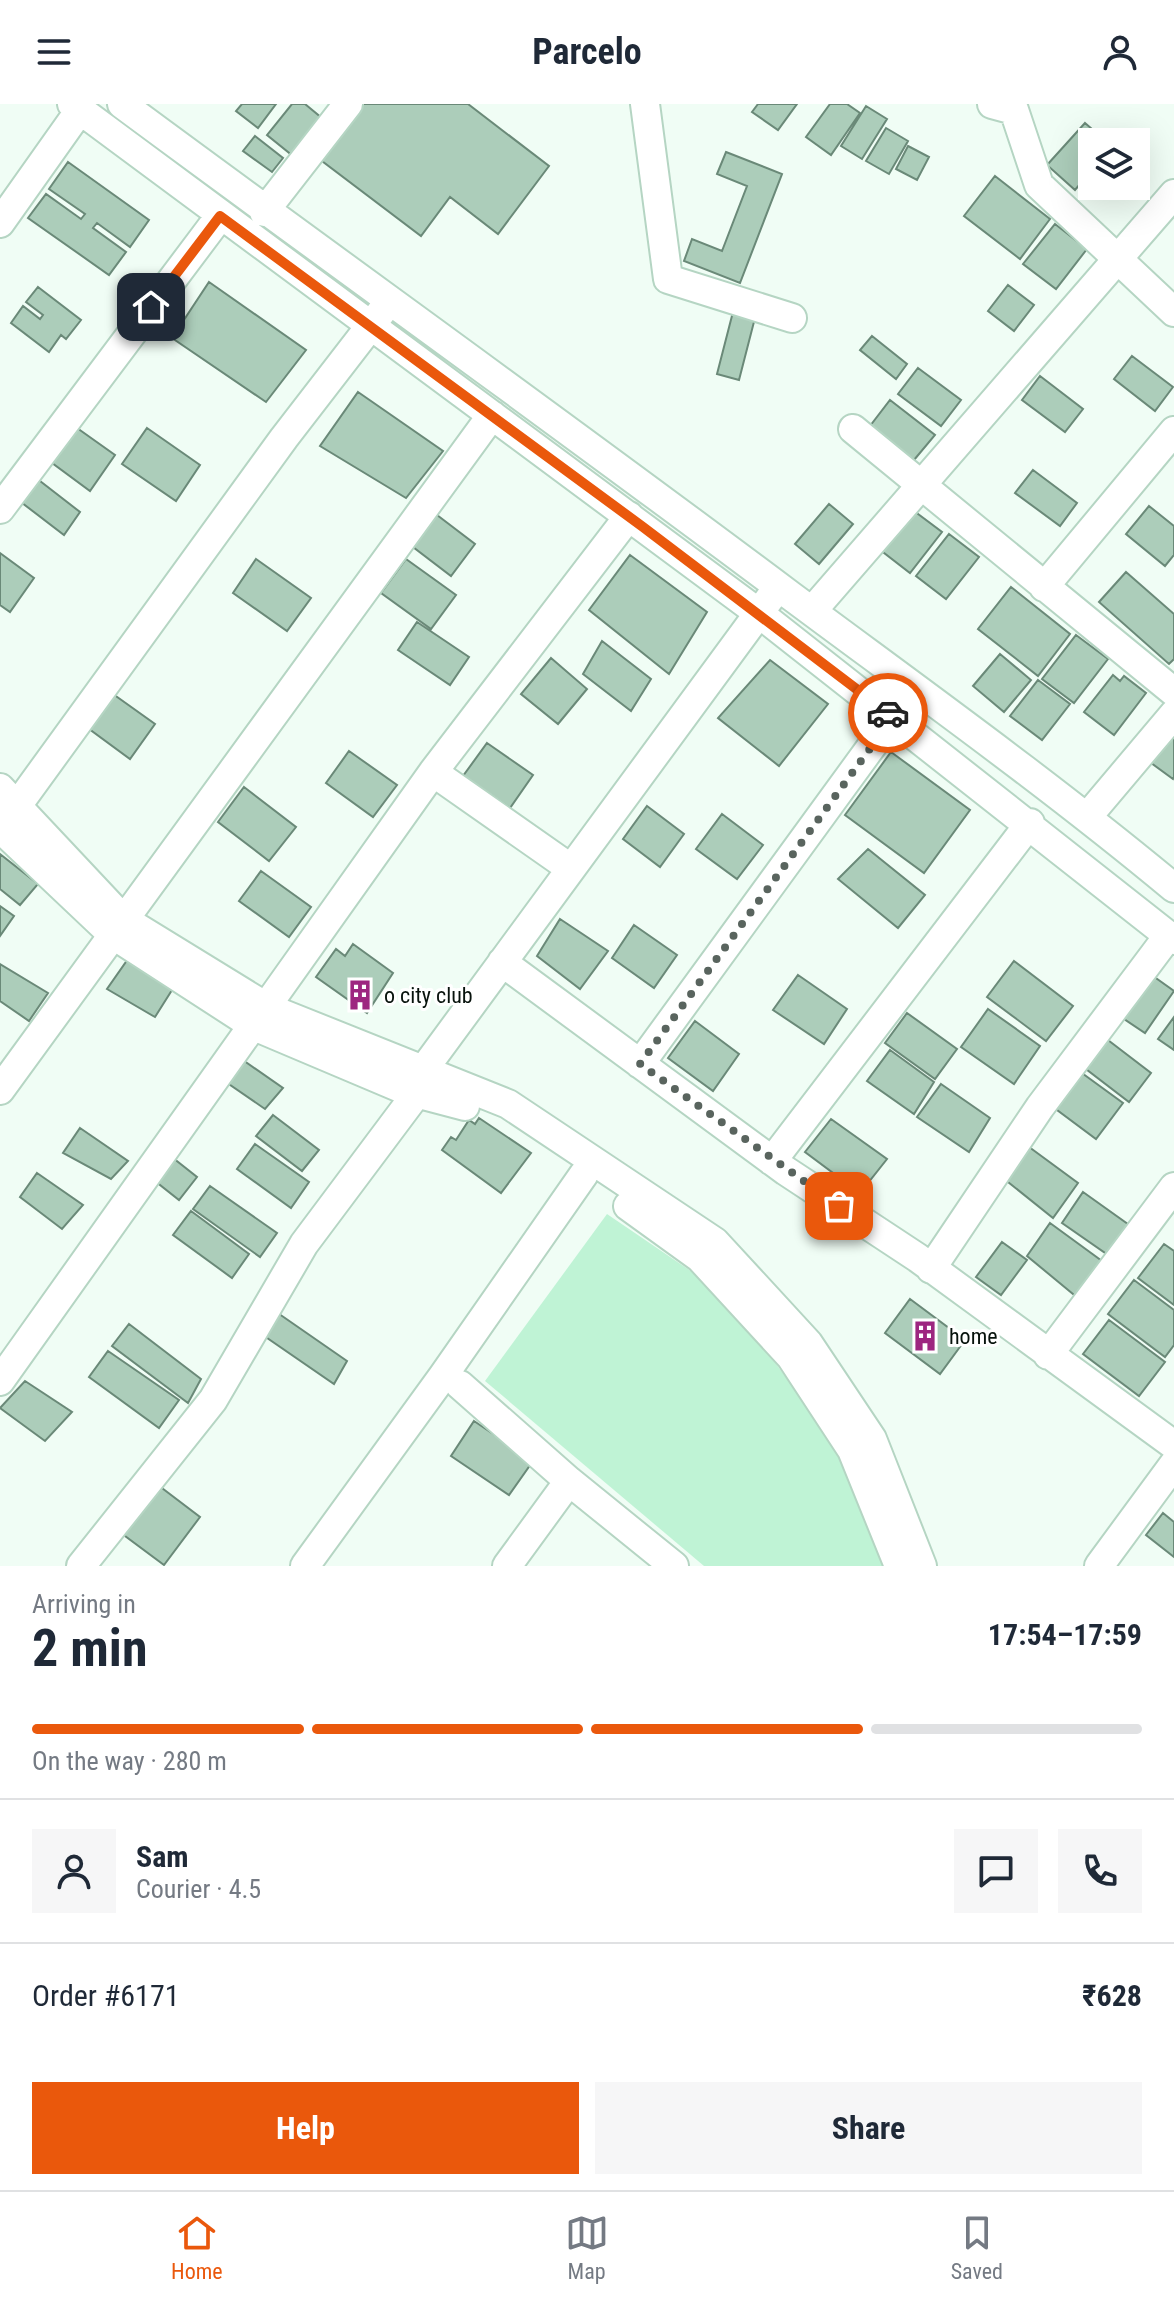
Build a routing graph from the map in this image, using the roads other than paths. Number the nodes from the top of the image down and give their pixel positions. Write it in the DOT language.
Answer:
graph roads {
  1 [pos="122,104"];
  2 [pos="348,104"];
  3 [pos="645,104"];
  4 [pos="992,104"];
  5 [pos="73,106"];
  6 [pos="0,193"];
  7 [pos="1174,194"];
  8 [pos="214,211"];
  9 [pos="264,212"];
  10 [pos="0,223"];
  11 [pos="1115,258"];
  12 [pos="385,297"];
  13 [pos="1174,312"];
  14 [pos="792,318"];
  15 [pos="365,321"];
  16 [pos="496,417"];
  17 [pos="853,429"];
  18 [pos="1174,431"];
  19 [pos="921,481"];
  20 [pos="0,484"];
  21 [pos="0,509"];
  22 [pos="636,521"];
  23 [pos="1044,587"];
  24 [pos="794,598"];
  25 [pos="766,618"];
  26 [pos="1174,692"];
  27 [pos="1174,714"];
  28 [pos="898,721"];
  29 [pos="440,777"];
  30 [pos="5,796"];
  31 [pos="1088,816"];
  32 [pos="1034,826"];
  33 [pos="1,829"];
  34 [pos="570,868"];
  35 [pos="1174,888"];
  36 [pos="125,931"];
  37 [pos="1167,934"];
  38 [pos="509,968"];
  39 [pos="269,1021"];
  40 [pos="646,1068"];
  41 [pos="422,1083"];
  42 [pos="0,1090"];
  43 [pos="779,1166"];
  44 [pos="592,1179"];
  45 [pos="1174,1187"];
  46 [pos="1174,1216"];
  47 [pos="925,1264"];
  48 [pos="1056,1361"];
  49 [pos="0,1381"];
  50 [pos="460,1385"];
  51 [pos="1173,1467"];
  52 [pos="569,1481"];
  53 [pos="81,1566"];
  54 [pos="305,1566"];
  55 [pos="325,1566"];
  56 [pos="507,1566"];
  57 [pos="674,1566"];
  58 [pos="899,1566"];
  59 [pos="922,1566"];
  60 [pos="1099,1566"];
  61 [pos="1119,1566"];
  1 -- 9 [label="street"];
  2 -- 9 [label="street"];
  3 -- 14 [label="street"];
  4 -- 11 [label="street"];
  5 -- 6 [label="street"];
  5 -- 8 [label="street"];
  5 -- 10 [label="street"];
  7 -- 11 [label="street"];
  8 -- 15 [label="street"];
  8 -- 20 [label="street"];
  8 -- 21 [label="street"];
  9 -- 12 [label="street"];
  11 -- 13 [label="street"];
  11 -- 19 [label="street"];
  12 -- 15 [label="street"];
  12 -- 24 [label="street"];
  15 -- 16 [label="street"];
  15 -- 30 [label="street"];
  16 -- 22 [label="street"];
  16 -- 36 [label="street"];
  17 -- 19 [label="street"];
  18 -- 23 [label="street"];
  19 -- 23 [label="street"];
  19 -- 24 [label="street"];
  22 -- 25 [label="street"];
  22 -- 29 [label="street"];
  23 -- 26 [label="street"];
  24 -- 25 [label="street"];
  24 -- 31 [label="street"];
  25 -- 28 [label="street"];
  25 -- 34 [label="street"];
  25 -- 38 [label="street"];
  27 -- 31 [label="street"];
  28 -- 32 [label="street"];
  28 -- 40 [label="street"];
  29 -- 34 [label="street"];
  29 -- 39 [label="street"];
  30 -- 33 [label="street"];
  30 -- 36 [label="street"];
  31 -- 35 [label="street"];
  32 -- 37 [label="street"];
  32 -- 43 [label="street"];
  33 -- 36 [label="street"];
  34 -- 38 [label="street"];
  36 -- 39 [label="street"];
  36 -- 42 [label="street"];
  37 -- 47 [label="street"];
  38 -- 40 [label="street"];
  38 -- 41 [label="street"];
  39 -- 41 [label="street"];
  39 -- 49 [label="street"];
  40 -- 43 [label="street"];
  41 -- 44 [label="street"];
  41 -- 53 [label="street"];
  41 -- 59 [label="street"];
  43 -- 47 [label="street"];
  44 -- 50 [label="street"];
  44 -- 54 [label="street"];
  44 -- 58 [label="street"];
  45 -- 48 [label="street"];
  46 -- 48 [label="street"];
  47 -- 48 [label="street"];
  48 -- 51 [label="street"];
  50 -- 52 [label="street"];
  50 -- 55 [label="street"];
  51 -- 60 [label="street"];
  51 -- 61 [label="street"];
  52 -- 56 [label="street"];
  52 -- 57 [label="street"];
}
